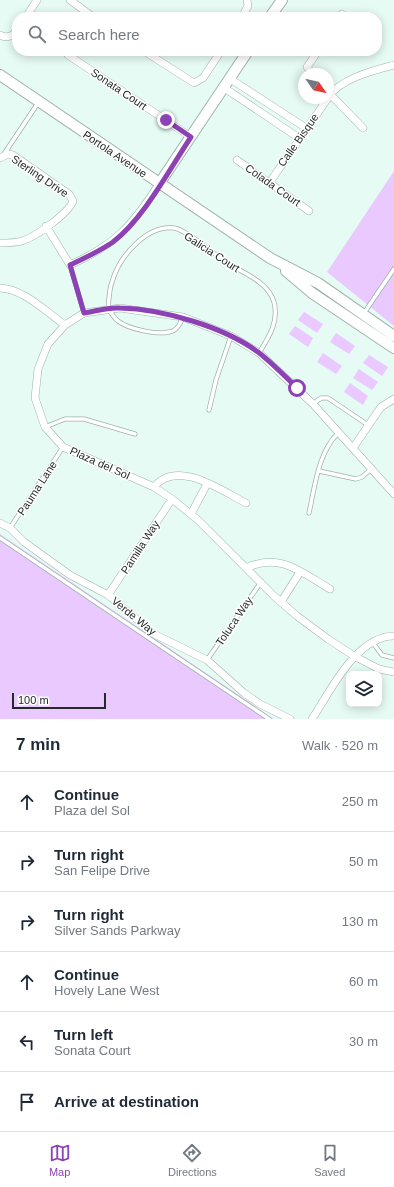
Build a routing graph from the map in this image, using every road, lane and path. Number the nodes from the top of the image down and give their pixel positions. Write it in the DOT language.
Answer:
graph roads {
  1 [pos="37,0"];
  2 [pos="70,0"];
  3 [pos="247,0"];
  4 [pos="282,0"];
  5 [pos="29,12"];
  6 [pos="86,12"];
  7 [pos="245,12"];
  8 [pos="274,12"];
  9 [pos="0,34"];
  10 [pos="12,34"];
  11 [pos="70,56"];
  12 [pos="152,56"];
  13 [pos="218,56"];
  14 [pos="244,56"];
  15 [pos="315,56"];
  16 [pos="394,64"];
  17 [pos="308,68"];
  18 [pos="0,75"];
  19 [pos="229,78"];
  20 [pos="224,87"];
  21 [pos="334,91"];
  22 [pos="334,100"];
  23 [pos="39,102"];
  24 [pos="322,104"];
  25 [pos="280,111"];
  26 [pos="273,121"];
  27 [pos="306,128"];
  28 [pos="364,128"];
  29 [pos="191,137"];
  30 [pos="299,138"];
  31 [pos="2,156"];
  32 [pos="237,160"];
  33 [pos="270,182"];
  34 [pos="159,184"];
  35 [pos="309,211"];
  36 [pos="46,226"];
  37 [pos="0,243"];
  38 [pos="270,258"];
  39 [pos="70,265"];
  40 [pos="394,269"];
  41 [pos="0,288"];
  42 [pos="108,309"];
  43 [pos="84,313"];
  44 [pos="363,314"];
  45 [pos="183,317"];
  46 [pos="65,325"];
  47 [pos="230,336"];
  48 [pos="394,336"];
  49 [pos="394,348"];
  50 [pos="259,353"];
  51 [pos="394,398"];
  52 [pos="313,404"];
  53 [pos="209,410"];
  54 [pos="368,425"];
  55 [pos="45,427"];
  56 [pos="338,433"];
  57 [pos="135,434"];
  58 [pos="64,447"];
  59 [pos="353,448"];
  60 [pos="371,469"];
  61 [pos="319,471"];
  62 [pos="208,484"];
  63 [pos="154,487"];
  64 [pos="394,494"];
  65 [pos="172,499"];
  66 [pos="246,503"];
  67 [pos="309,513"];
  68 [pos="191,514"];
  69 [pos="0,523"];
  70 [pos="10,528"];
  71 [pos="0,538"];
  72 [pos="246,568"];
  73 [pos="300,572"];
  74 [pos="261,582"];
  75 [pos="330,589"];
  76 [pos="108,595"];
  77 [pos="282,602"];
  78 [pos="394,636"];
  79 [pos="372,643"];
  80 [pos="354,656"];
  81 [pos="394,658"];
  82 [pos="207,660"];
  83 [pos="394,672"];
  84 [pos="269,719"];
  85 [pos="290,719"];
  86 [pos="312,719"];
  1 -- 5 [label="street"];
  2 -- 6 [label="street"];
  3 -- 7 [label="street"];
  4 -- 8 [label="main road"];
  9 -- 10 [label="street"];
  11 -- 29 [label="street, Sonata Court"];
  12 -- 13 [label="street"];
  14 -- 19 [label="main road"];
  15 -- 17 [label="street"];
  16 -- 21 [label="street, Calle Bisque"];
  18 -- 23 [label="main road, Portola Avenue"];
  19 -- 20 [label="main road"];
  19 -- 25 [label="street"];
  20 -- 26 [label="street"];
  20 -- 29 [label="main road"];
  22 -- 28 [label="street"];
  23 -- 31 [label="lane"];
  23 -- 34 [label="main road, Portola Avenue"];
  24 -- 27 [label="street, Calle Bisque"];
  25 -- 26 [label="street"];
  25 -- 27 [label="street"];
  26 -- 30 [label="street"];
  27 -- 30 [label="street, Calle Bisque"];
  29 -- 34 [label="main road"];
  30 -- 33 [label="street, Calle Bisque"];
  31 -- 36 [label="street, Sterling Drive"];
  32 -- 33 [label="street, Colada Court"];
  33 -- 35 [label="street, Colada Court"];
  34 -- 38 [label="main road, Portola Avenue"];
  34 -- 39 [label="street"];
  36 -- 37 [label="street"];
  36 -- 39 [label="street"];
  38 -- 44 [label="main road, Portola Avenue"];
  38 -- 49 [label="main road, Portola Avenue"];
  39 -- 43 [label="lane"];
  40 -- 44 [label="lane"];
  41 -- 46 [label="street"];
  42 -- 43 [label="street, Plaza del Sol"];
  42 -- 45 [label="street, Plaza del Sol"];
  42 -- 45 [label="lane"];
  42 -- 50 [label="lane, Galicia Court"];
  43 -- 46 [label="street, Plaza del Sol"];
  44 -- 48 [label="main road, Portola Avenue"];
  45 -- 47 [label="street, Plaza del Sol"];
  46 -- 55 [label="street, Plaza del Sol"];
  47 -- 50 [label="street, Plaza del Sol"];
  47 -- 53 [label="lane"];
  50 -- 52 [label="street, Plaza del Sol"];
  51 -- 54 [label="street"];
  52 -- 54 [label="lane"];
  52 -- 56 [label="street, Plaza del Sol"];
  54 -- 59 [label="street"];
  55 -- 57 [label="lane"];
  55 -- 58 [label="street, Plaza del Sol"];
  56 -- 59 [label="street, Plaza del Sol"];
  56 -- 61 [label="lane"];
  58 -- 63 [label="street, Plaza del Sol"];
  58 -- 70 [label="lane, Pauma Lane"];
  59 -- 60 [label="street, Plaza del Sol"];
  60 -- 61 [label="lane"];
  60 -- 64 [label="street, Plaza del Sol"];
  61 -- 67 [label="lane"];
  62 -- 63 [label="street"];
  62 -- 66 [label="street"];
  62 -- 68 [label="street"];
  63 -- 65 [label="street, Plaza del Sol"];
  65 -- 68 [label="street, Plaza del Sol"];
  65 -- 76 [label="street, Pamilla Way"];
  68 -- 72 [label="street, Plaza del Sol"];
  69 -- 70 [label="street, Verde Way"];
  70 -- 76 [label="street, Verde Way"];
  71 -- 84 [label="lane"];
  72 -- 73 [label="street"];
  72 -- 74 [label="street, Plaza del Sol"];
  73 -- 75 [label="street"];
  73 -- 77 [label="street"];
  74 -- 77 [label="street, Plaza del Sol"];
  74 -- 82 [label="lane, Toluca Way"];
  76 -- 82 [label="street, Verde Way"];
  77 -- 80 [label="street, Plaza del Sol"];
  78 -- 79 [label="street"];
  79 -- 80 [label="street"];
  79 -- 81 [label="lane"];
  80 -- 83 [label="street, Plaza del Sol"];
  80 -- 86 [label="street"];
  82 -- 85 [label="street, Verde Way"];
}
